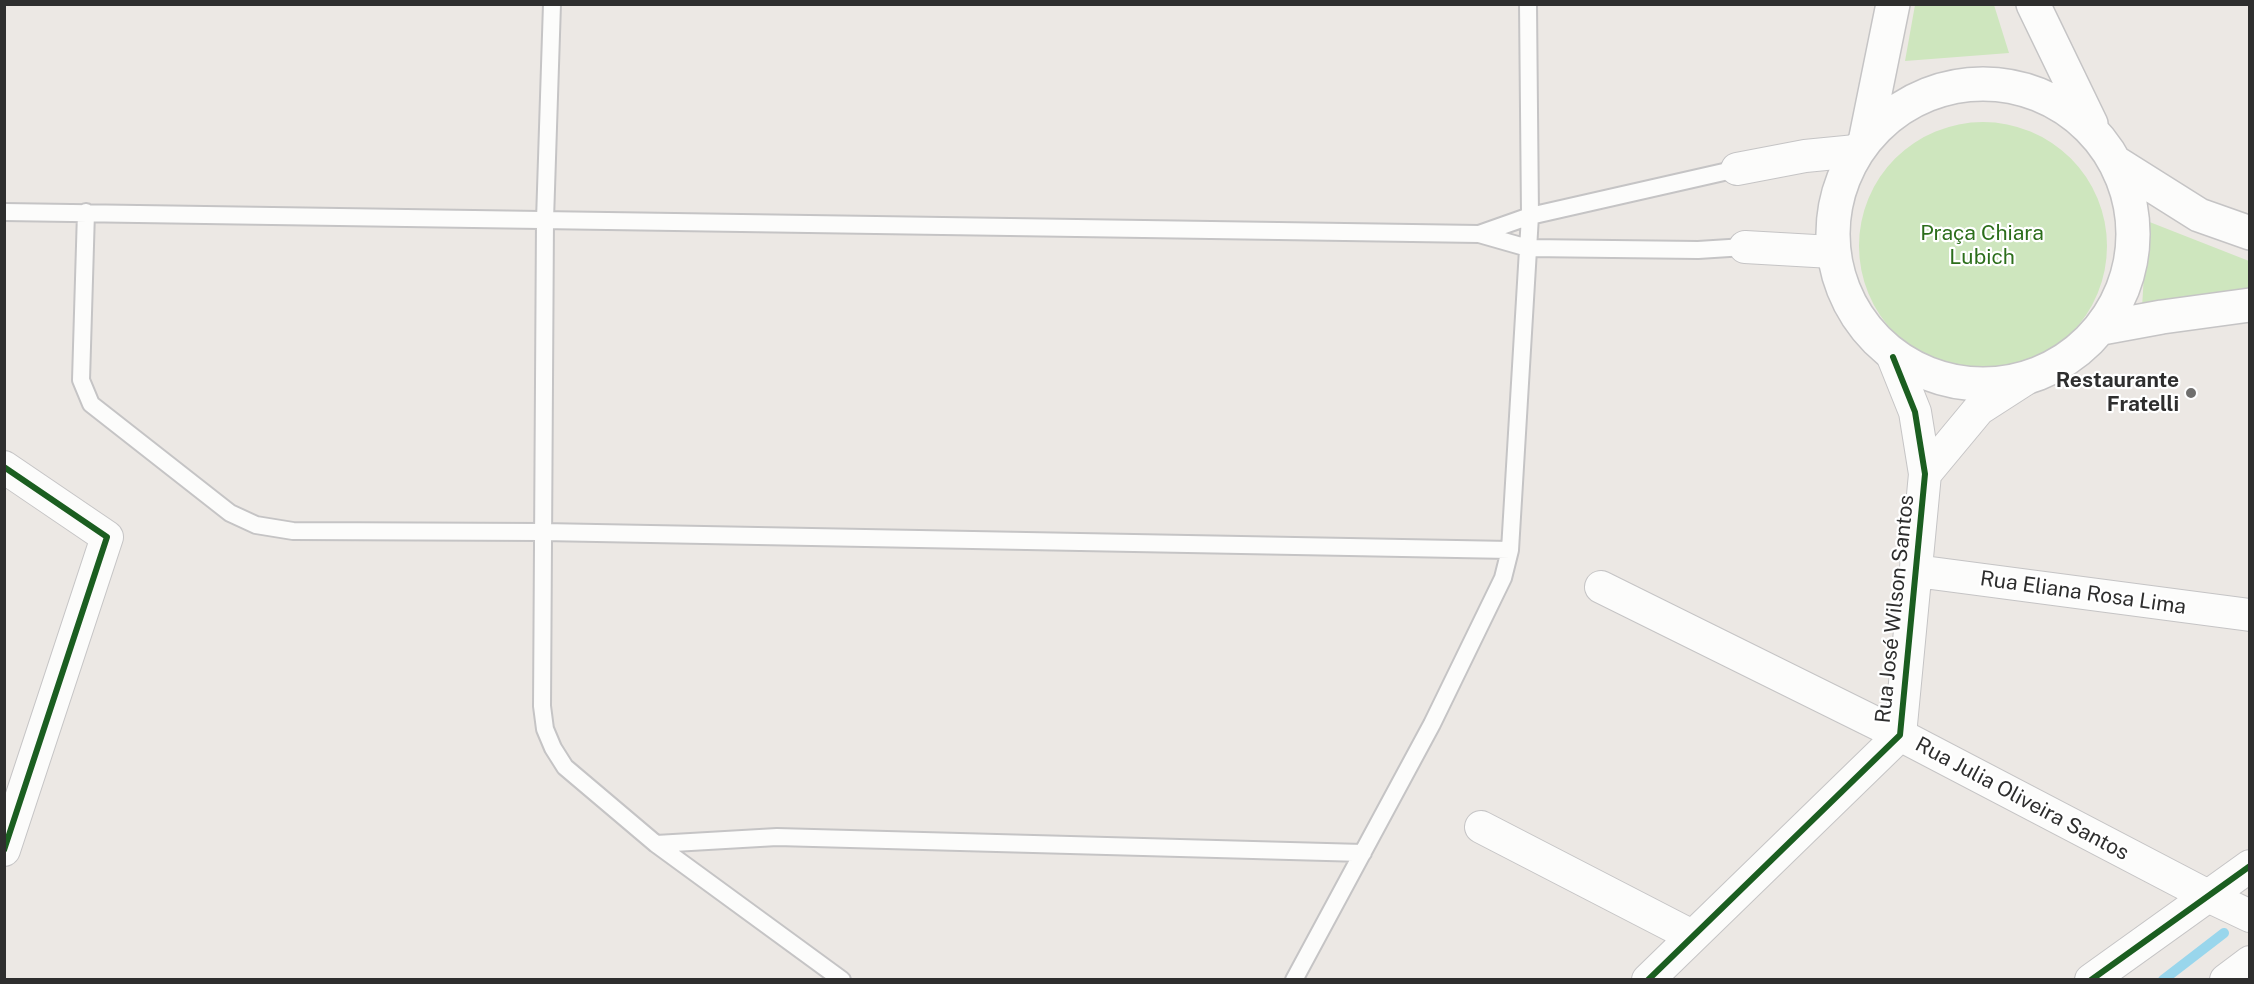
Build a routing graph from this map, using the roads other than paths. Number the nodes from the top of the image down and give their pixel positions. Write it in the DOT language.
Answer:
graph roads {
  1 [pos="552,4"];
  2 [pos="1528,4"];
  3 [pos="1893,4"];
  4 [pos="2034,4"];
  5 [pos="2095,131"];
  6 [pos="1861,144"];
  7 [pos="2118,164"];
  8 [pos="1737,169"];
  9 [pos="4,212"];
  10 [pos="86,212"];
  11 [pos="1530,216"];
  12 [pos="545,220"];
  13 [pos="2250,233"];
  14 [pos="1479,234"];
  15 [pos="1745,247"];
  16 [pos="1528,248"];
  17 [pos="1832,252"];
  18 [pos="2250,305"];
  19 [pos="2102,328"];
  20 [pos="1893,357"];
  21 [pos="2024,380"];
  22 [pos="4,467"];
  23 [pos="1925,474"];
  24 [pos="543,532"];
  25 [pos="1510,550"];
  26 [pos="1916,571"];
  27 [pos="1601,587"];
  28 [pos="2250,615"];
  29 [pos="1900,735"];
  30 [pos="1481,826"];
  31 [pos="656,844"];
  32 [pos="4,850"];
  33 [pos="1363,853"];
  34 [pos="2250,866"];
  35 [pos="2208,896"];
  36 [pos="2250,916"];
  37 [pos="1692,936"];
  38 [pos="2250,962"];
  39 [pos="842,980"];
  40 [pos="1294,980"];
  41 [pos="1648,980"];
  42 [pos="2091,980"];
  43 [pos="2226,980"];
  1 -- 12 [label="lane"];
  2 -- 11 [label="lane"];
  3 -- 6 [label="street"];
  4 -- 5 [label="street"];
  5 -- 6 [label="street"];
  5 -- 7 [label="street"];
  6 -- 8 [label="street"];
  6 -- 17 [label="street"];
  7 -- 13 [label="street"];
  7 -- 19 [label="street"];
  8 -- 11 [label="lane"];
  9 -- 10 [label="lane"];
  10 -- 12 [label="lane"];
  10 -- 24 [label="lane"];
  11 -- 14 [label="lane"];
  11 -- 16 [label="lane"];
  12 -- 14 [label="lane"];
  12 -- 24 [label="lane"];
  14 -- 16 [label="lane"];
  15 -- 16 [label="lane"];
  15 -- 17 [label="street"];
  16 -- 25 [label="lane"];
  17 -- 20 [label="street"];
  18 -- 19 [label="street"];
  19 -- 21 [label="street"];
  20 -- 21 [label="street"];
  20 -- 23 [label="street, Rua José Wilson Santos"];
  21 -- 23 [label="street"];
  22 -- 32 [label="street"];
  23 -- 26 [label="street, Rua José Wilson Santos"];
  24 -- 25 [label="lane"];
  24 -- 31 [label="lane"];
  25 -- 33 [label="lane"];
  26 -- 28 [label="street, Rua Eliana Rosa Lima"];
  26 -- 29 [label="street, Rua José Wilson Santos"];
  27 -- 29 [label="street, Rua Julia Oliveira Santos"];
  29 -- 35 [label="street, Rua Julia Oliveira Santos"];
  29 -- 37 [label="street, Rua José Wilson Santos"];
  30 -- 37 [label="street"];
  31 -- 33 [label="lane"];
  31 -- 39 [label="lane"];
  33 -- 40 [label="lane"];
  34 -- 35 [label="street"];
  35 -- 36 [label="street, Rua Julia Oliveira Santos"];
  35 -- 42 [label="street"];
  37 -- 41 [label="street, Rua José Wilson Santos"];
  38 -- 43 [label="street"];
}
